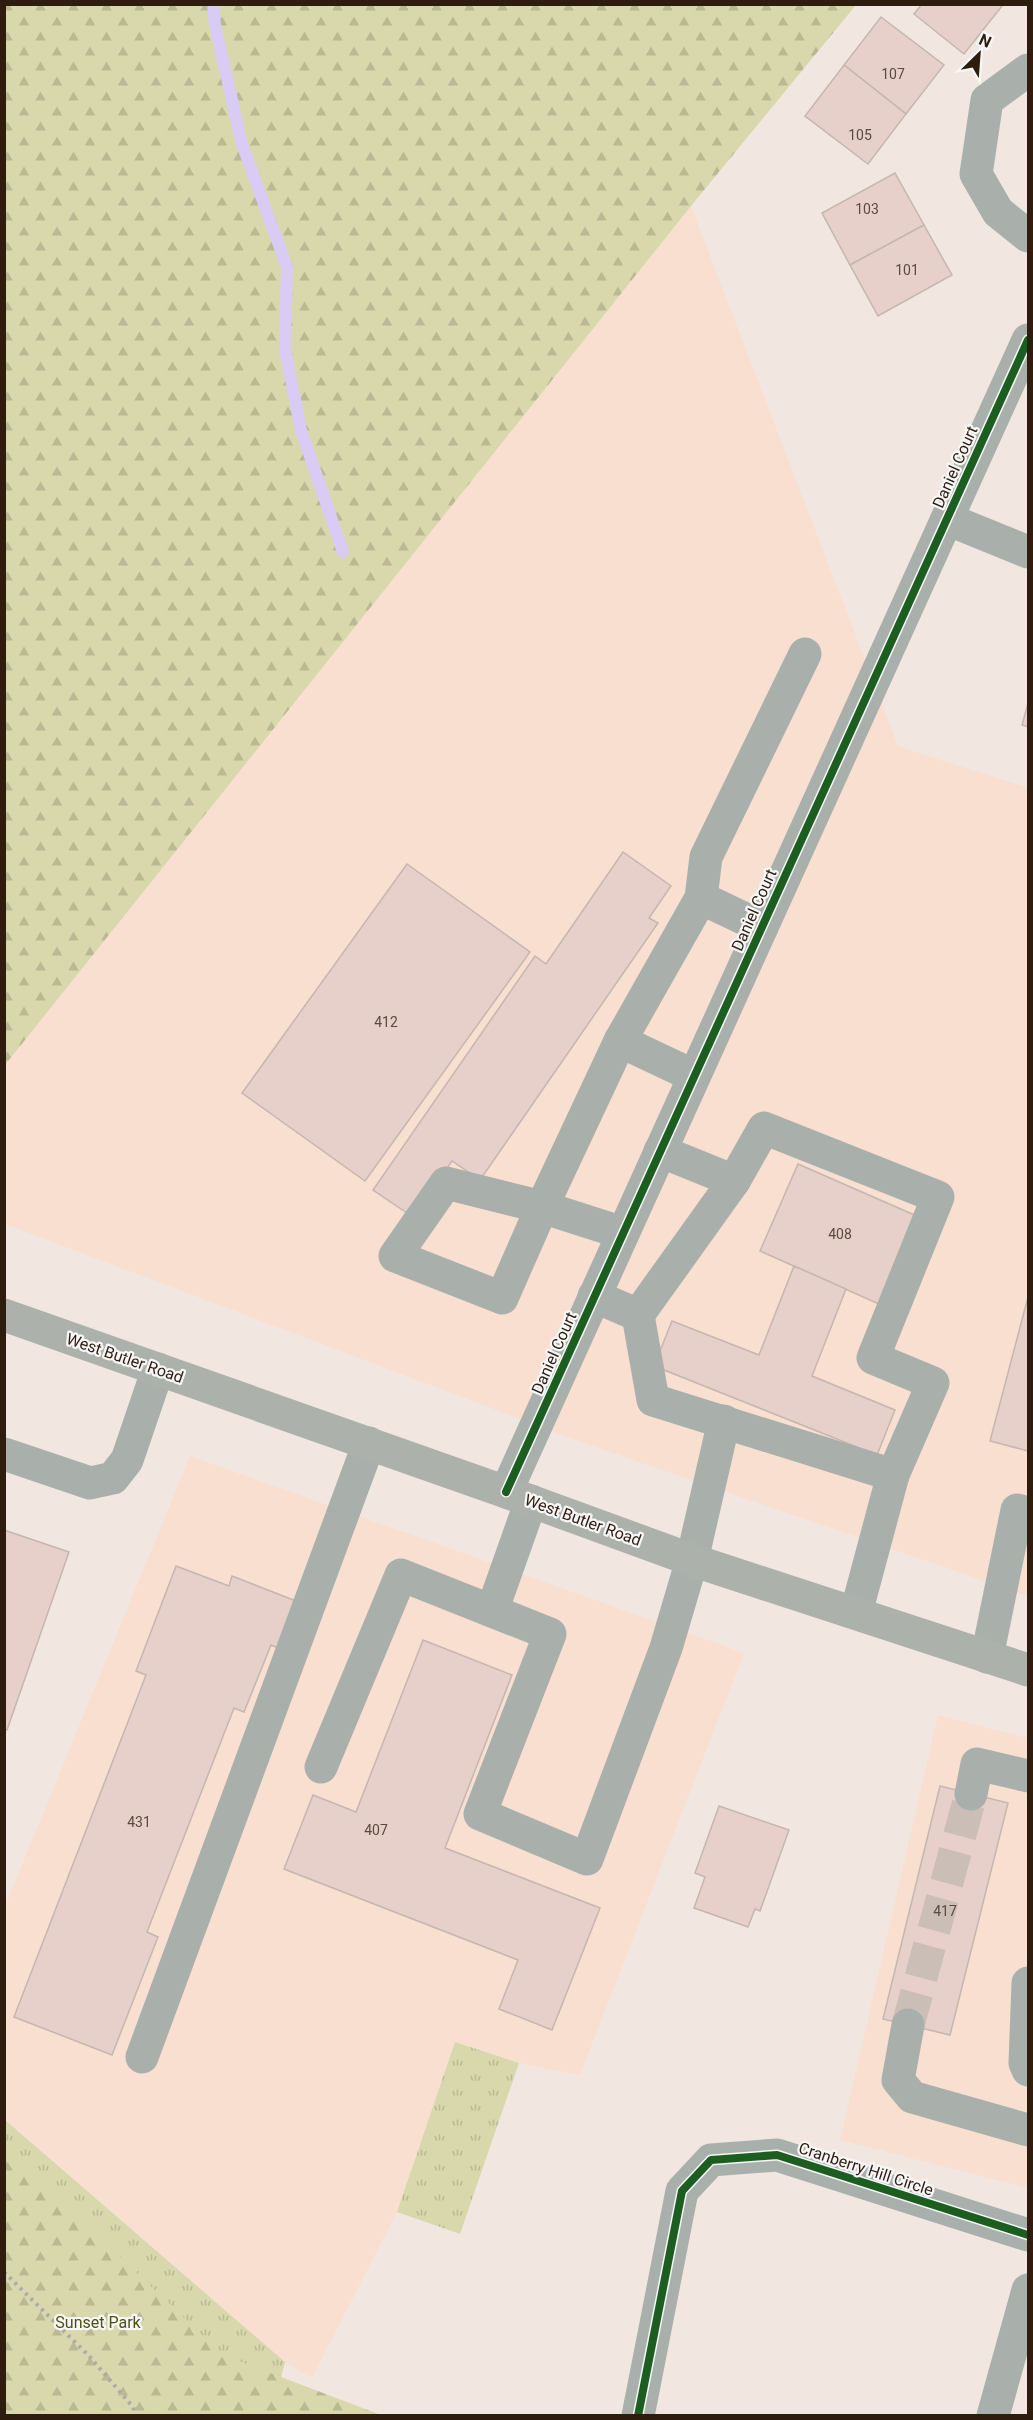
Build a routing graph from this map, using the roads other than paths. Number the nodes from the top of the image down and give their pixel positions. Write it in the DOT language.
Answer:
graph roads {
  1 [pos="1029,70"];
  2 [pos="1029,236"];
  3 [pos="1029,340"];
  4 [pos="947,519"];
  5 [pos="1025,542"];
  6 [pos="805,654"];
  7 [pos="701,898"];
  8 [pos="762,927"];
  9 [pos="620,1041"];
  10 [pos="694,1076"];
  11 [pos="660,1151"];
  12 [pos="734,1181"];
  13 [pos="623,1233"];
  14 [pos="594,1296"];
  15 [pos="4,1315"];
  16 [pos="638,1315"];
  17 [pos="158,1369"];
  18 [pos="724,1421"];
  19 [pos="369,1443"];
  20 [pos="4,1454"];
  21 [pos="893,1475"];
  22 [pos="518,1496"];
  23 [pos="1029,1513"];
  24 [pos="692,1560"];
  25 [pos="492,1611"];
  26 [pos="856,1612"];
  27 [pos="987,1657"];
  28 [pos="1029,1670"];
  29 [pos="321,1767"];
  30 [pos="1029,1776"];
  31 [pos="971,1794"];
  32 [pos="1029,1983"];
  33 [pos="908,2025"];
  34 [pos="142,2056"];
  35 [pos="1029,2070"];
  36 [pos="1029,2130"];
  37 [pos="1029,2235"];
  38 [pos="1029,2290"];
  39 [pos="638,2415"];
  40 [pos="993,2415"];
  1 -- 2 [label="street"];
  3 -- 4 [label="street, Daniel Court"];
  4 -- 5 [label="street"];
  4 -- 8 [label="street, Daniel Court"];
  6 -- 7 [label="street"];
  7 -- 8 [label="street"];
  7 -- 9 [label="street"];
  8 -- 10 [label="street, Daniel Court"];
  9 -- 10 [label="street"];
  9 -- 13 [label="street"];
  10 -- 11 [label="street, Daniel Court"];
  11 -- 12 [label="street"];
  11 -- 13 [label="street, Daniel Court"];
  12 -- 16 [label="street"];
  12 -- 21 [label="street"];
  13 -- 14 [label="street, Daniel Court"];
  14 -- 16 [label="street"];
  14 -- 22 [label="street, Daniel Court"];
  15 -- 17 [label="main road, West Butler Road"];
  16 -- 18 [label="street"];
  17 -- 19 [label="main road, West Butler Road"];
  17 -- 20 [label="street"];
  18 -- 21 [label="street"];
  18 -- 24 [label="street"];
  19 -- 22 [label="main road, West Butler Road"];
  19 -- 34 [label="street"];
  21 -- 26 [label="street"];
  22 -- 24 [label="main road, West Butler Road"];
  22 -- 25 [label="street, Daniel Court"];
  23 -- 27 [label="street"];
  24 -- 25 [label="street"];
  24 -- 26 [label="main road, West Butler Road"];
  25 -- 29 [label="street"];
  26 -- 27 [label="main road, West Butler Road"];
  27 -- 28 [label="main road, West Butler Road"];
  30 -- 31 [label="street"];
  32 -- 35 [label="street"];
  33 -- 36 [label="street"];
  37 -- 39 [label="street, Cranberry Hill Circle"];
  38 -- 40 [label="street"];
}
